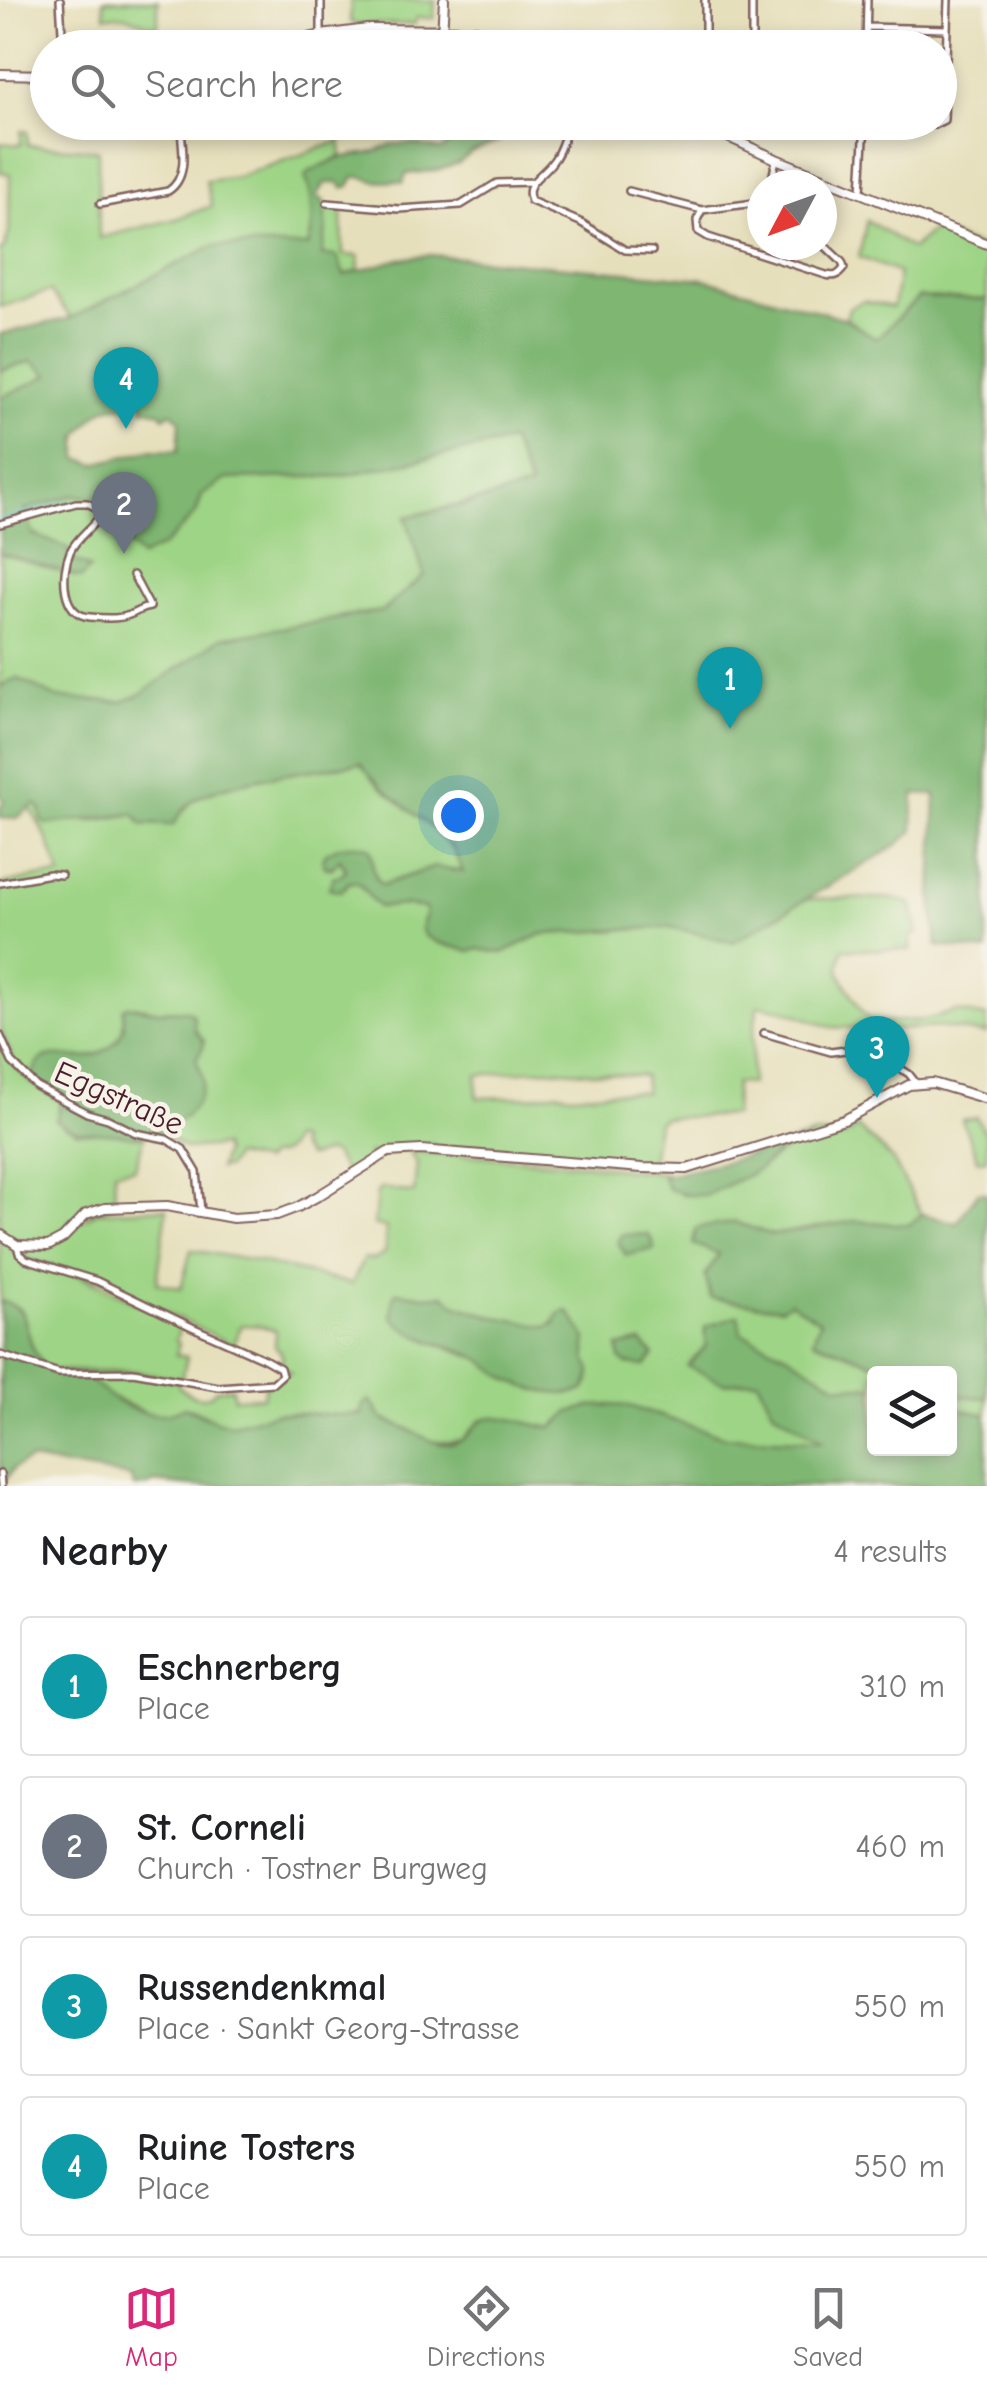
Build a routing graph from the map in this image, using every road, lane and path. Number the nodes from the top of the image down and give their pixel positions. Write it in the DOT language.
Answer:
graph roads {
  1 [pos="60,0"];
  2 [pos="321,0"];
  3 [pos="444,0"];
  4 [pos="705,0"];
  5 [pos="752,0"];
  6 [pos="867,0"];
  7 [pos="948,0"];
  8 [pos="866,27"];
  9 [pos="947,29"];
  10 [pos="62,30"];
  11 [pos="321,30"];
  12 [pos="442,30"];
  13 [pos="705,30"];
  14 [pos="752,30"];
  15 [pos="0,74"];
  16 [pos="30,75"];
  17 [pos="181,140"];
  18 [pos="562,140"];
  19 [pos="732,140"];
  20 [pos="865,140"];
  21 [pos="776,159"];
  22 [pos="774,170"];
  23 [pos="533,182"];
  24 [pos="629,191"];
  25 [pos="861,192"];
  26 [pos="328,203"];
  27 [pos="100,204"];
  28 [pos="747,204"];
  29 [pos="702,210"];
  30 [pos="987,244"];
  31 [pos="747,250"];
  32 [pos="652,251"];
  33 [pos="837,257"];
  34 [pos="779,260"];
  35 [pos="0,524"];
  36 [pos="133,575"];
  37 [pos="61,875"];
  38 [pos="0,883"];
  39 [pos="764,1033"];
  40 [pos="0,1035"];
  41 [pos="916,1084"];
  42 [pos="987,1098"];
  43 [pos="201,1211"];
  44 [pos="0,1234"];
  45 [pos="17,1244"];
  46 [pos="0,1354"];
  47 [pos="0,1474"];
  48 [pos="1,1486"];
  1 -- 10 [label="street"];
  2 -- 11 [label="street"];
  3 -- 12 [label="street"];
  4 -- 13 [label="street"];
  5 -- 14 [label="street"];
  6 -- 8 [label="street"];
  7 -- 9 [label="street"];
  8 -- 9 [label="street"];
  15 -- 16 [label="street"];
  17 -- 27 [label="street"];
  18 -- 23 [label="street"];
  19 -- 21 [label="street"];
  20 -- 25 [label="street"];
  21 -- 22 [label="street"];
  21 -- 25 [label="street"];
  23 -- 26 [label="street"];
  23 -- 32 [label="street"];
  24 -- 29 [label="street"];
  25 -- 30 [label="street"];
  28 -- 29 [label="street"];
  29 -- 31 [label="street"];
  33 -- 34 [label="street"];
  35 -- 36 [label="street"];
  37 -- 38 [label="street"];
  39 -- 41 [label="street"];
  40 -- 43 [label="street, Eggstraße"];
  41 -- 42 [label="street"];
  41 -- 43 [label="street"];
  43 -- 45 [label="street"];
  44 -- 45 [label="street"];
  45 -- 46 [label="street"];
  47 -- 48 [label="street"];
}
